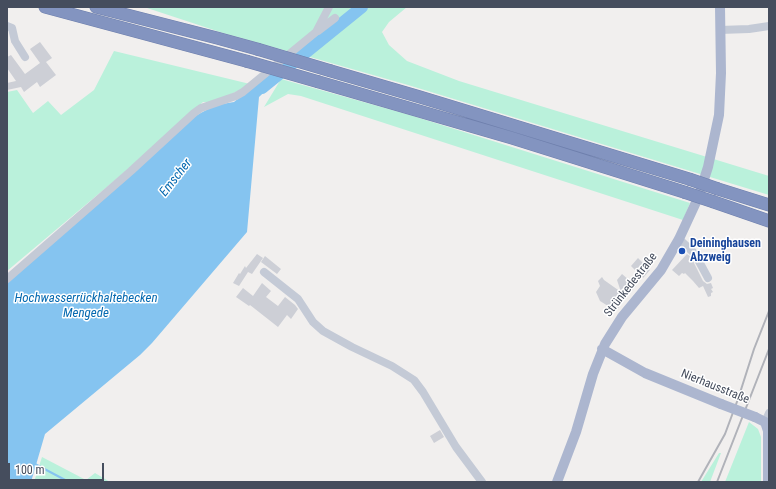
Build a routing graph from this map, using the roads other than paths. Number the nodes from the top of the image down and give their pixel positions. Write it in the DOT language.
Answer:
graph roads {
  1 [pos="45,7"];
  2 [pos="96,7"];
  3 [pos="329,7"];
  4 [pos="720,7"];
  5 [pos="335,18"];
  6 [pos="7,26"];
  7 [pos="769,26"];
  8 [pos="720,30"];
  9 [pos="316,32"];
  10 [pos="25,57"];
  11 [pos="769,205"];
  12 [pos="769,221"];
  13 [pos="680,240"];
  14 [pos="264,272"];
  15 [pos="708,278"];
  16 [pos="7,279"];
  17 [pos="602,349"];
  18 [pos="768,420"];
  19 [pos="482,482"];
  20 [pos="557,482"];
  21 [pos="768,482"];
  1 -- 12 [label="highway, bridge"];
  2 -- 11 [label="highway, bridge"];
  3 -- 9 [label="lane"];
  4 -- 8 [label="main road, Strünkedestraße"];
  5 -- 9 [label="lane"];
  6 -- 10 [label="lane"];
  7 -- 8 [label="lane"];
  8 -- 13 [label="main road, Strünkedestraße"];
  9 -- 16 [label="lane"];
  13 -- 15 [label="lane"];
  13 -- 17 [label="main road, Strünkedestraße"];
  14 -- 19 [label="lane"];
  17 -- 18 [label="main road, Nierhausstraße, bridge"];
  17 -- 20 [label="main road, Strünkedestraße"];
  18 -- 21 [label="main road, Nierhausstraße"];
}
